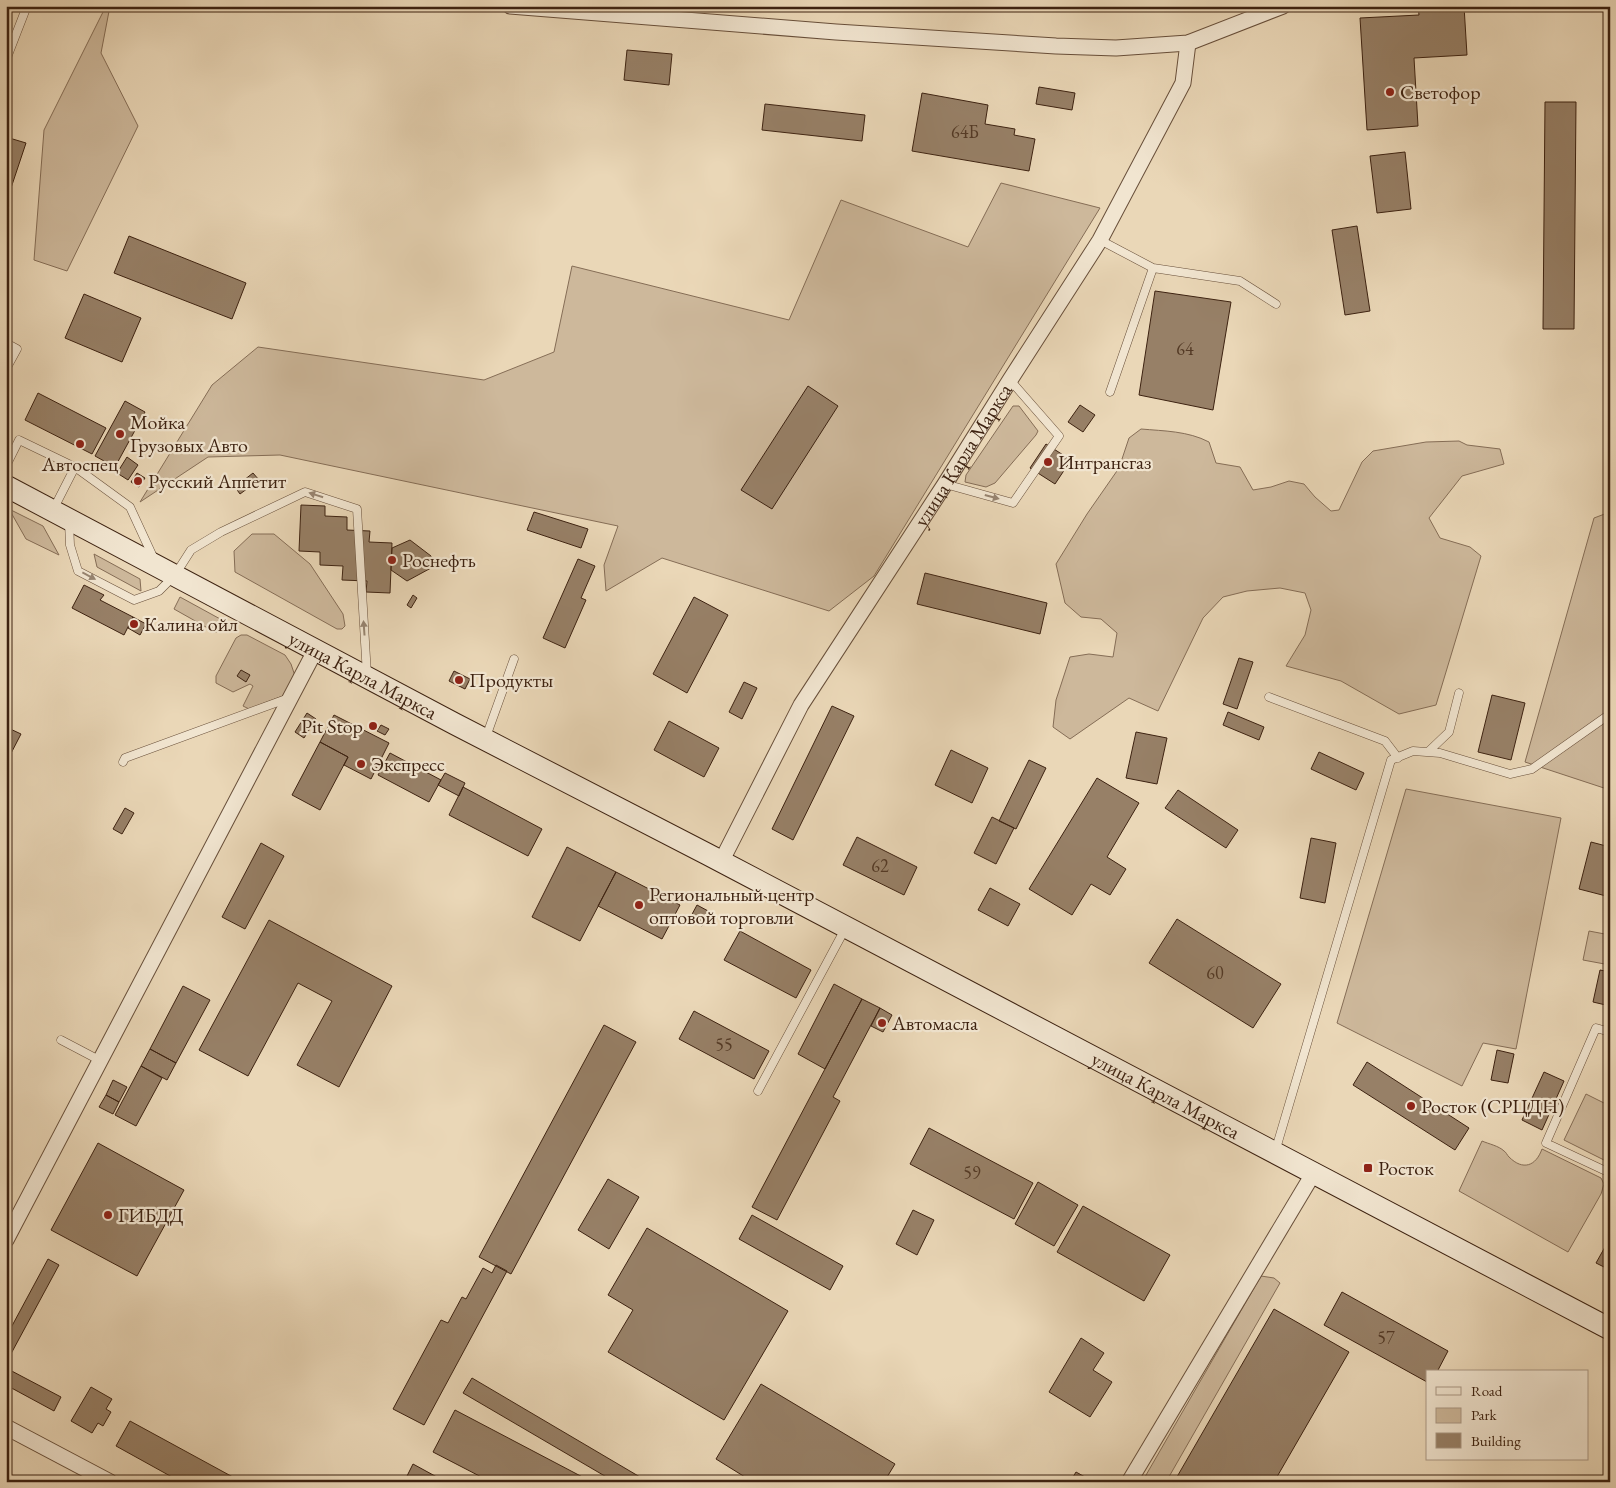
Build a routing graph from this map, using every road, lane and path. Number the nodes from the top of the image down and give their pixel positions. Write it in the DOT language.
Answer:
graph roads {
  1 [pos="27,6"];
  2 [pos="510,6"];
  3 [pos="1283,6"];
  4 [pos="1188,43"];
  5 [pos="6,60"];
  6 [pos="1100,240"];
  7 [pos="1153,268"];
  8 [pos="1276,304"];
  9 [pos="6,344"];
  10 [pos="6,369"];
  11 [pos="1010,380"];
  12 [pos="1110,392"];
  13 [pos="6,466"];
  14 [pos="76,467"];
  15 [pos="945,484"];
  16 [pos="6,486"];
  17 [pos="61,514"];
  18 [pos="157,565"];
  19 [pos="176,575"];
  20 [pos="316,649"];
  21 [pos="514,659"];
  22 [pos="367,677"];
  23 [pos="1459,693"];
  24 [pos="291,697"];
  25 [pos="1270,697"];
  26 [pos="1610,714"];
  27 [pos="485,739"];
  28 [pos="1428,752"];
  29 [pos="1398,758"];
  30 [pos="122,762"];
  31 [pos="721,862"];
  32 [pos="846,927"];
  33 [pos="1610,1032"];
  34 [pos="61,1040"];
  35 [pos="100,1061"];
  36 [pos="758,1091"];
  37 [pos="1275,1154"];
  38 [pos="1313,1174"];
  39 [pos="1610,1174"];
  40 [pos="7,1235"];
  41 [pos="1610,1329"];
  42 [pos="7,1430"];
  43 [pos="110,1482"];
  44 [pos="1129,1482"];
  1 -- 5 [label="lane"];
  2 -- 4 [label="street"];
  3 -- 4 [label="street"];
  4 -- 6 [label="street, улица Карла Маркса"];
  6 -- 7 [label="lane"];
  6 -- 11 [label="street, улица Карла Маркса"];
  7 -- 8 [label="lane"];
  7 -- 12 [label="lane"];
  9 -- 10 [label="lane"];
  11 -- 15 [label="street, улица Карла Маркса"];
  15 -- 11 [label="lane, one-way"];
  13 -- 14 [label="lane"];
  14 -- 17 [label="lane"];
  14 -- 18 [label="lane"];
  15 -- 31 [label="street, улица Карла Маркса"];
  16 -- 17 [label="main road, улица Карла Маркса"];
  17 -- 18 [label="main road, улица Карла Маркса"];
  17 -- 19 [label="lane, one-way"];
  18 -- 19 [label="main road, улица Карла Маркса"];
  19 -- 20 [label="main road, улица Карла Маркса"];
  22 -- 19 [label="lane, one-way"];
  20 -- 22 [label="main road, улица Карла Маркса"];
  20 -- 24 [label="street"];
  21 -- 27 [label="lane"];
  22 -- 27 [label="main road, улица Карла Маркса"];
  23 -- 28 [label="lane"];
  24 -- 30 [label="lane"];
  24 -- 35 [label="street"];
  25 -- 29 [label="lane"];
  26 -- 28 [label="lane"];
  27 -- 31 [label="main road, улица Карла Маркса"];
  28 -- 29 [label="lane"];
  29 -- 37 [label="lane"];
  31 -- 32 [label="main road, улица Карла Маркса"];
  32 -- 36 [label="lane"];
  32 -- 37 [label="main road, улица Карла Маркса"];
  33 -- 39 [label="lane"];
  34 -- 35 [label="lane"];
  35 -- 40 [label="street"];
  37 -- 38 [label="main road, улица Карла Маркса"];
  38 -- 41 [label="main road, улица Карла Маркса"];
  38 -- 44 [label="street"];
  42 -- 43 [label="street"];
}
